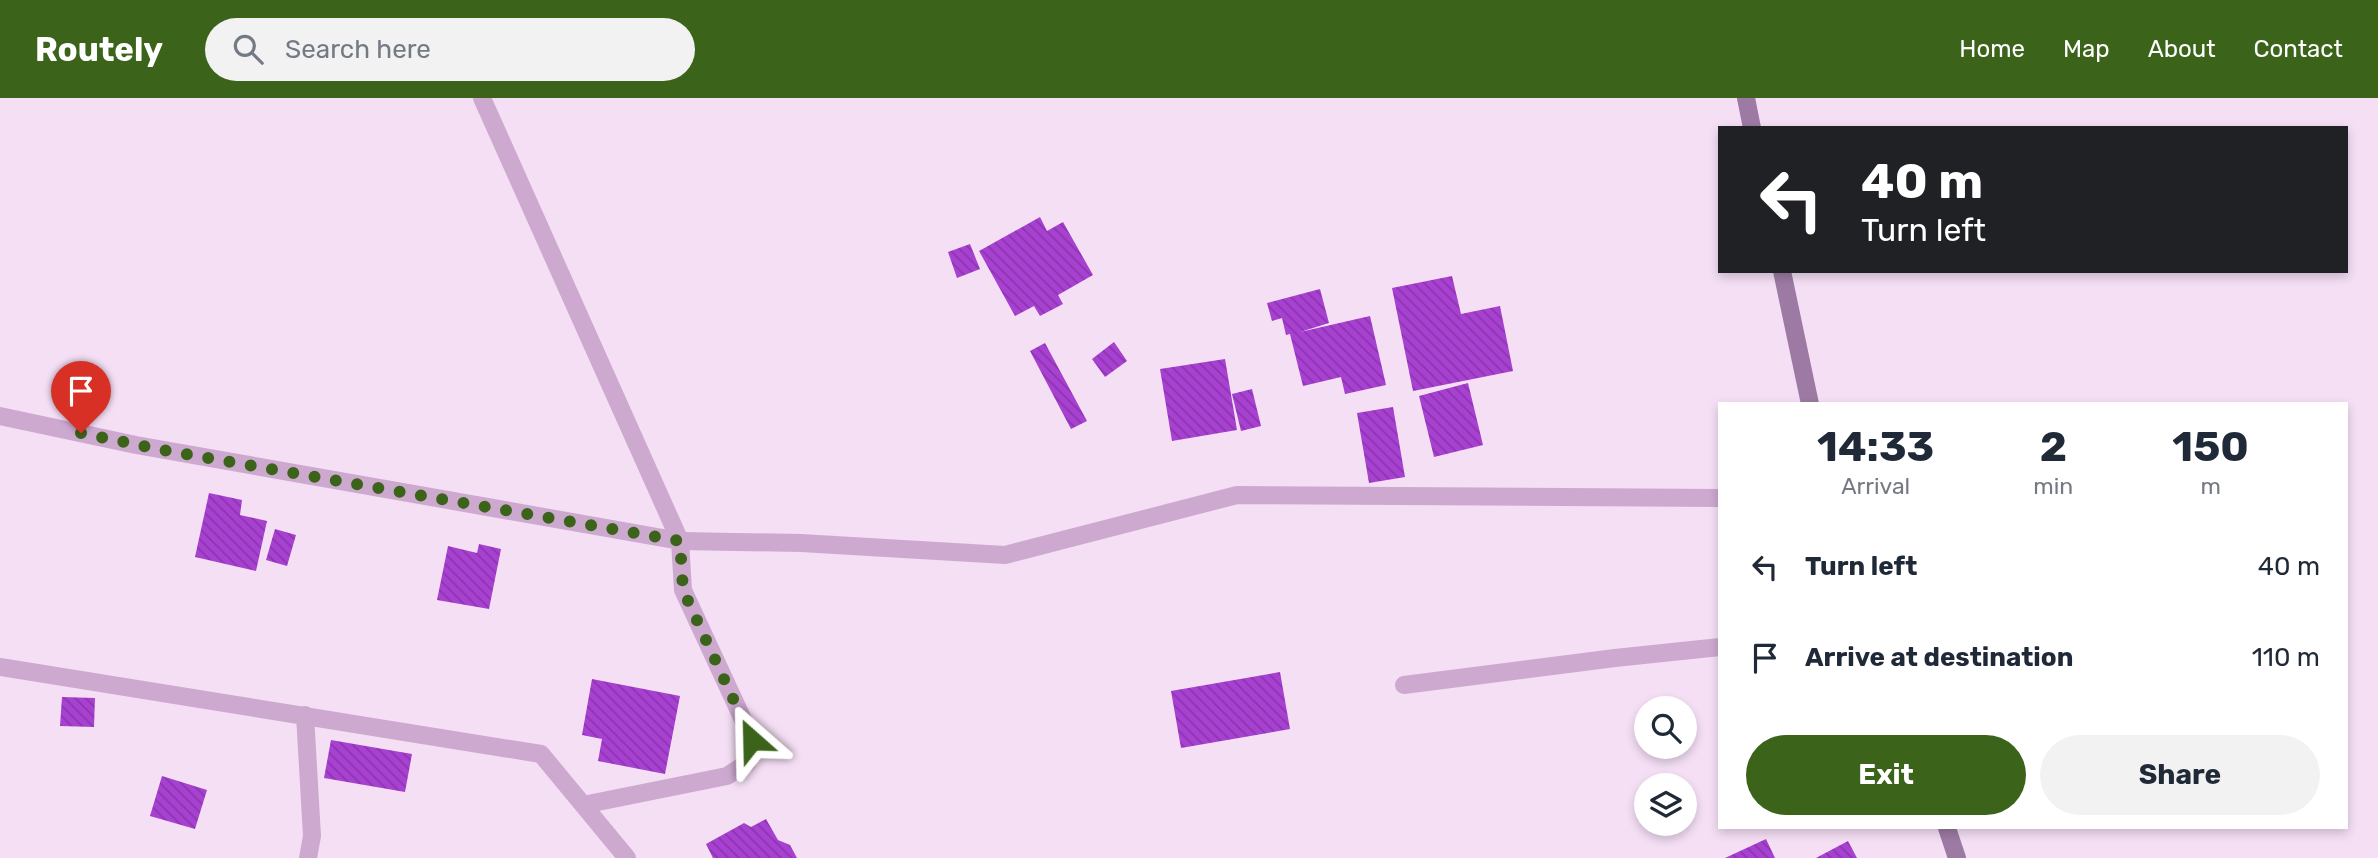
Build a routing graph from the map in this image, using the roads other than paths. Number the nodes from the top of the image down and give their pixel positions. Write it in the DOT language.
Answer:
graph roads {
  1 [pos="482,98"];
  2 [pos="1745,98"];
  3 [pos="1752,126"];
  4 [pos="1782,273"];
  5 [pos="1810,402"];
  6 [pos="0,416"];
  7 [pos="1718,498"];
  8 [pos="680,541"];
  9 [pos="1718,647"];
  10 [pos="0,667"];
  11 [pos="1404,685"];
  12 [pos="305,715"];
  13 [pos="583,805"];
  14 [pos="1947,829"];
  15 [pos="308,858"];
  16 [pos="627,858"];
  17 [pos="1957,858"];
  1 -- 8 [label="street"];
  2 -- 3 [label="street"];
  4 -- 5 [label="street"];
  6 -- 8 [label="street"];
  7 -- 8 [label="street"];
  8 -- 13 [label="street"];
  9 -- 11 [label="street"];
  10 -- 12 [label="street"];
  12 -- 13 [label="street"];
  12 -- 15 [label="street"];
  13 -- 16 [label="street"];
  14 -- 17 [label="street"];
}
